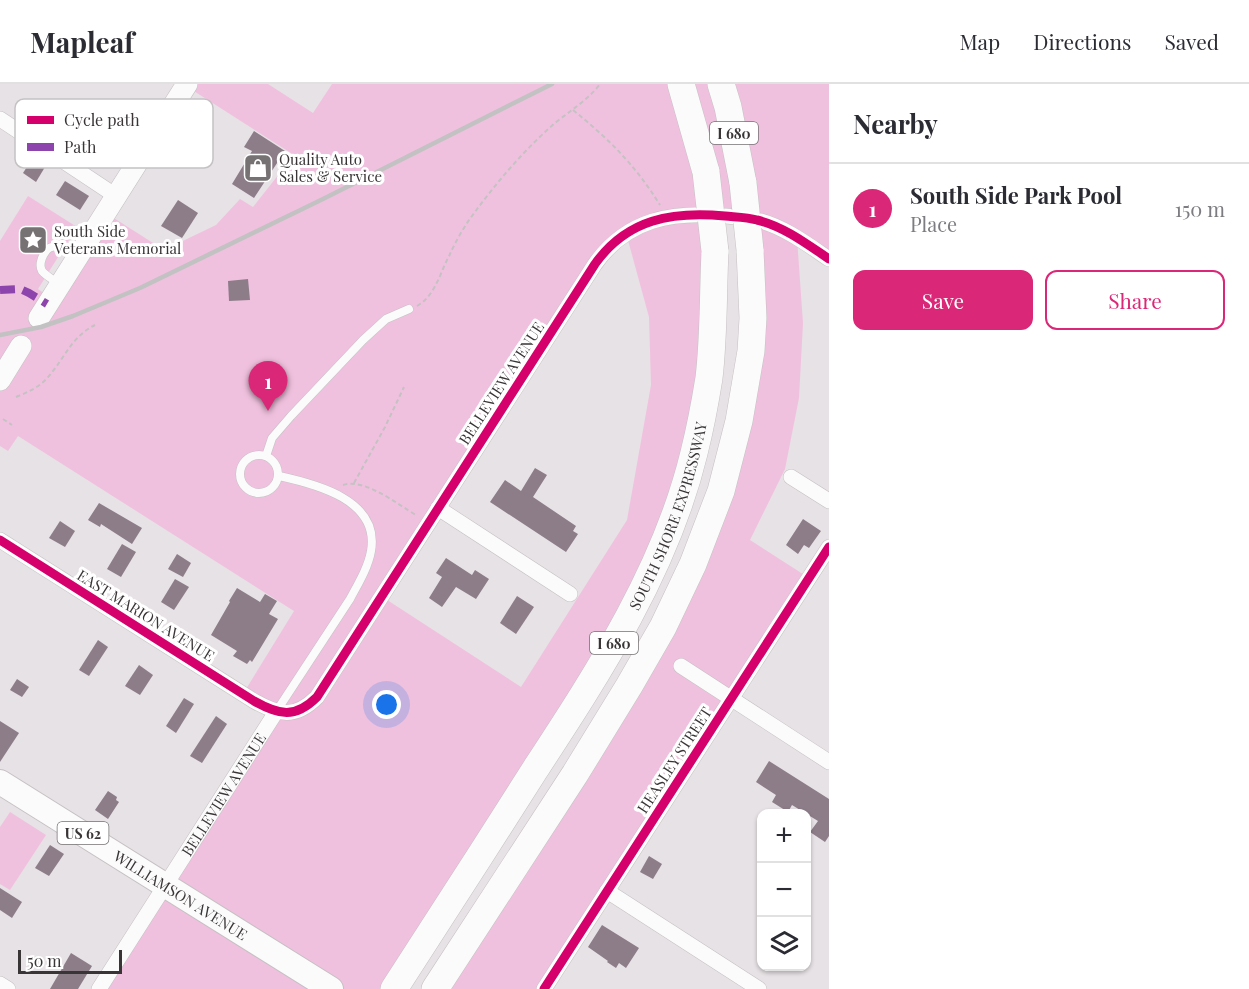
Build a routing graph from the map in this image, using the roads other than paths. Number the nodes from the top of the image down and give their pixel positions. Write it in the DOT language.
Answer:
graph roads {
  1 [pos="188,84"];
  2 [pos="681,84"];
  3 [pos="721,84"];
  4 [pos="178,99"];
  5 [pos="0,120"];
  6 [pos="15,130"];
  7 [pos="73,168"];
  8 [pos="134,168"];
  9 [pos="116,196"];
  10 [pos="78,256"];
  11 [pos="828,258"];
  12 [pos="60,284"];
  13 [pos="409,309"];
  14 [pos="39,318"];
  15 [pos="21,346"];
  16 [pos="0,380"];
  17 [pos="266,456"];
  18 [pos="279,476"];
  19 [pos="791,477"];
  20 [pos="829,501"];
  21 [pos="438,508"];
  22 [pos="0,540"];
  23 [pos="829,547"];
  24 [pos="570,594"];
  25 [pos="681,666"];
  26 [pos="731,698"];
  27 [pos="276,712"];
  28 [pos="829,762"];
  29 [pos="0,782"];
  30 [pos="166,885"];
  31 [pos="607,891"];
  32 [pos="0,984"];
  33 [pos="326,986"];
  34 [pos="8,989"];
  35 [pos="99,989"];
  36 [pos="394,989"];
  37 [pos="435,989"];
  38 [pos="544,989"];
  39 [pos="759,989"];
  1 -- 4 [label="main road"];
  2 -- 36 [label="highway, SOUTH SHORE EXPRESSWAY / I 680, bridge"];
  3 -- 37 [label="highway, I 680, bridge"];
  5 -- 6 [label="street"];
  7 -- 9 [label="street"];
  8 -- 9 [label="main road"];
  9 -- 10 [label="main road"];
  10 -- 12 [label="main road"];
  10 -- 12 [label="lane"];
  11 -- 21 [label="street, BELLEVIEW AVENUE"];
  12 -- 14 [label="main road"];
  13 -- 17 [label="lane"];
  15 -- 16 [label="main road"];
  17 -- 18 [label="lane"];
  17 -- 18 [label="lane"];
  18 -- 27 [label="lane"];
  19 -- 20 [label="street"];
  21 -- 24 [label="street"];
  21 -- 27 [label="street, BELLEVIEW AVENUE"];
  22 -- 27 [label="street, EAST MARION AVENUE"];
  23 -- 26 [label="street, HEASLEY STREET"];
  25 -- 26 [label="street"];
  26 -- 28 [label="street"];
  26 -- 31 [label="street, HEASLEY STREET"];
  27 -- 30 [label="street, BELLEVIEW AVENUE"];
  29 -- 30 [label="main road, WILLIAMSON AVENUE / US 62"];
  30 -- 33 [label="main road, WILLIAMSON AVENUE / US 62"];
  30 -- 35 [label="street, BELLEVIEW AVENUE"];
  31 -- 38 [label="street, HEASLEY STREET"];
  31 -- 39 [label="street"];
  32 -- 34 [label="street"];
}
